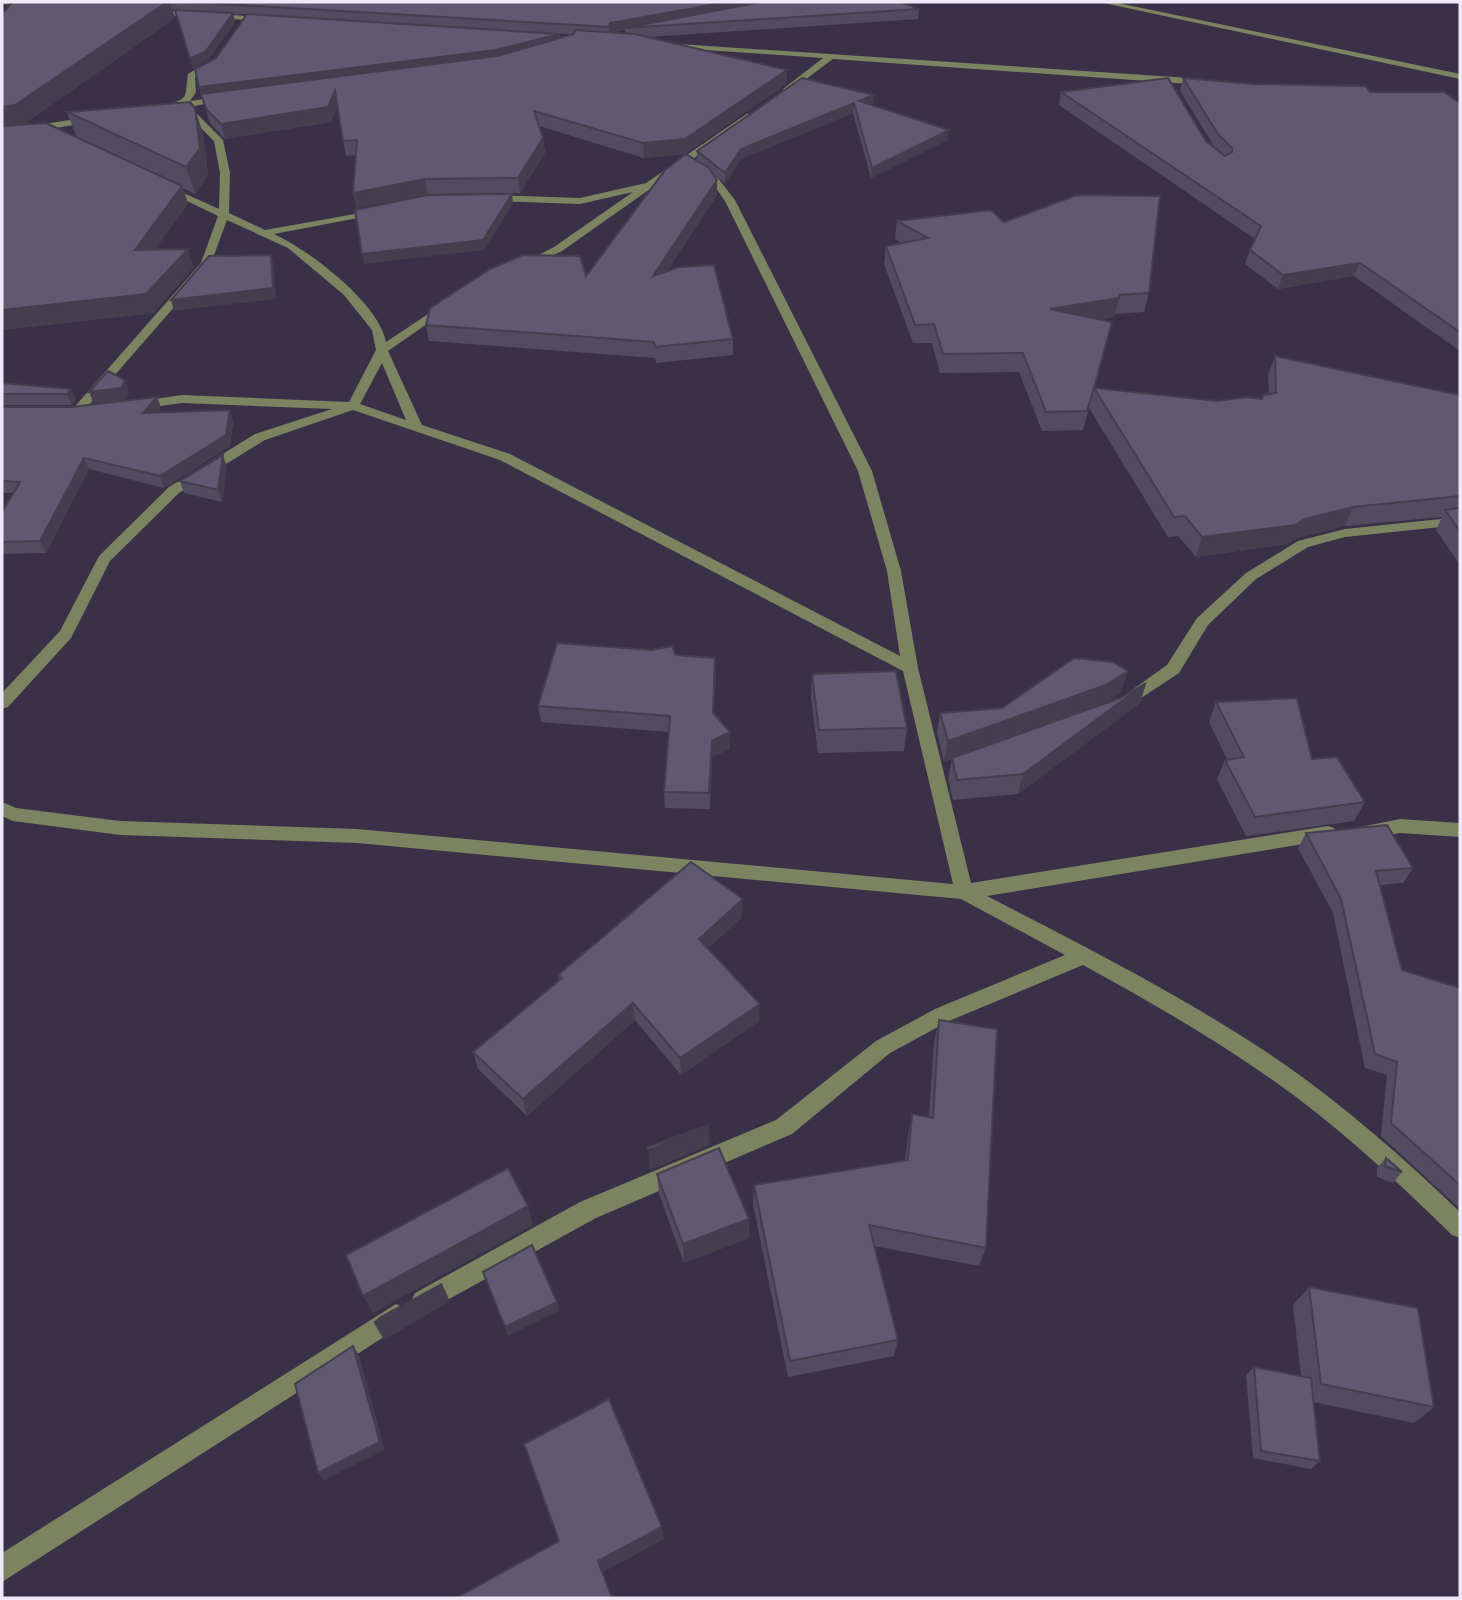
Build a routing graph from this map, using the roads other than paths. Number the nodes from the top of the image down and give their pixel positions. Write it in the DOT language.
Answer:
graph roads {
  1 [pos="2,2"];
  2 [pos="1103,2"];
  3 [pos="42,5"];
  4 [pos="137,11"];
  5 [pos="245,18"];
  6 [pos="272,19"];
  7 [pos="236,33"];
  8 [pos="656,44"];
  9 [pos="222,52"];
  10 [pos="833,55"];
  11 [pos="1460,77"];
  12 [pos="1167,80"];
  13 [pos="1209,83"];
  14 [pos="1174,92"];
  15 [pos="779,97"];
  16 [pos="238,98"];
  17 [pos="183,105"];
  18 [pos="157,109"];
  19 [pos="758,110"];
  20 [pos="106,117"];
  21 [pos="42,128"];
  22 [pos="2,134"];
  23 [pos="65,138"];
  24 [pos="686,161"];
  25 [pos="148,180"];
  26 [pos="656,183"];
  27 [pos="472,197"];
  28 [pos="392,208"];
  29 [pos="224,214"];
  30 [pos="263,233"];
  31 [pos="511,270"];
  32 [pos="454,302"];
  33 [pos="382,351"];
  34 [pos="129,406"];
  35 [pos="353,406"];
  36 [pos="103,409"];
  37 [pos="417,429"];
  38 [pos="1460,521"];
  39 [pos="910,668"];
  40 [pos="2,703"];
  41 [pos="1107,712"];
  42 [pos="2,810"];
  43 [pos="1460,830"];
  44 [pos="964,892"];
  45 [pos="1084,956"];
  46 [pos="1460,1227"];
  47 [pos="2,1569"];
  1 -- 3 [label="street"];
  2 -- 11 [label="street"];
  4 -- 5 [label="street"];
  5 -- 6 [label="street"];
  5 -- 7 [label="street"];
  8 -- 10 [label="street"];
  9 -- 17 [label="street"];
  10 -- 12 [label="street"];
  10 -- 15 [label="street"];
  12 -- 13 [label="street"];
  12 -- 14 [label="street"];
  16 -- 17 [label="street"];
  17 -- 18 [label="street"];
  17 -- 29 [label="street"];
  19 -- 24 [label="street"];
  20 -- 21 [label="street"];
  21 -- 22 [label="street"];
  21 -- 23 [label="street"];
  24 -- 26 [label="street"];
  24 -- 39 [label="street"];
  25 -- 29 [label="street"];
  26 -- 27 [label="street"];
  26 -- 31 [label="street"];
  28 -- 30 [label="street"];
  29 -- 30 [label="street"];
  29 -- 36 [label="street"];
  30 -- 33 [label="street"];
  32 -- 33 [label="street"];
  33 -- 35 [label="street"];
  33 -- 37 [label="street"];
  34 -- 35 [label="street"];
  35 -- 37 [label="street"];
  35 -- 40 [label="street"];
  37 -- 39 [label="street"];
  38 -- 41 [label="street"];
  39 -- 44 [label="street"];
  42 -- 44 [label="street"];
  43 -- 44 [label="street"];
  44 -- 45 [label="street"];
  45 -- 46 [label="street"];
  45 -- 47 [label="street"];
}
